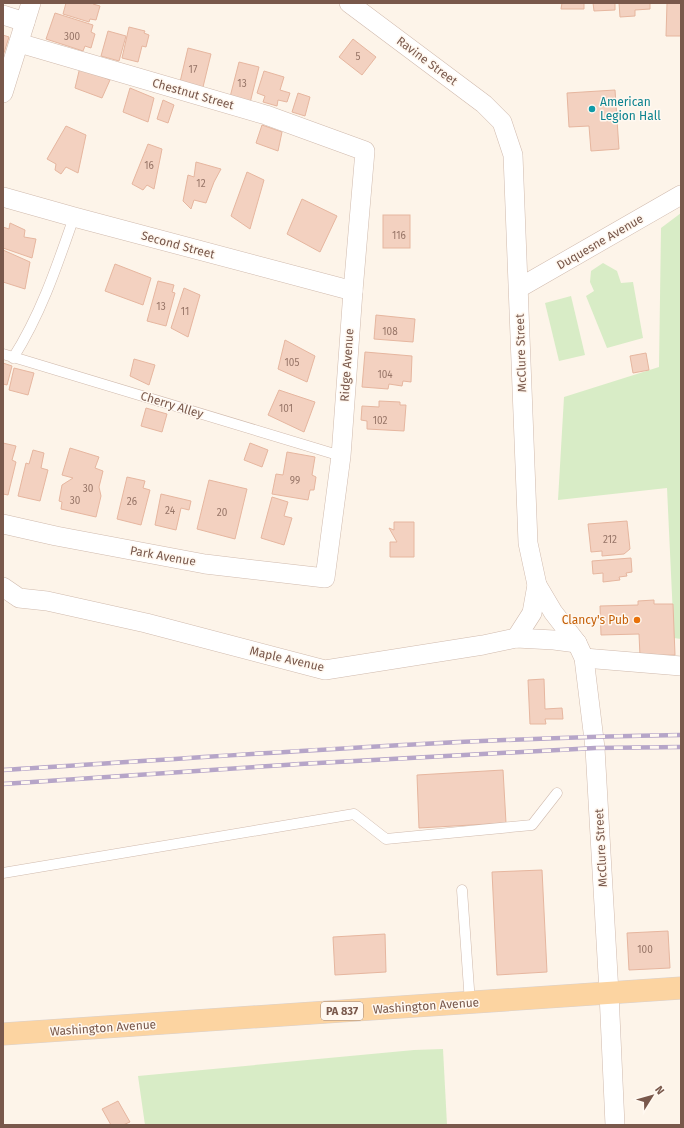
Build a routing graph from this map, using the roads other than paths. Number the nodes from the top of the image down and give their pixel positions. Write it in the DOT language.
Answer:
graph roads {
  1 [pos="32,3"];
  2 [pos="349,3"];
  3 [pos="3,15"];
  4 [pos="25,22"];
  5 [pos="18,43"];
  6 [pos="3,93"];
  7 [pos="502,122"];
  8 [pos="365,151"];
  9 [pos="681,195"];
  10 [pos="3,197"];
  11 [pos="74,217"];
  12 [pos="519,288"];
  13 [pos="353,291"];
  14 [pos="3,354"];
  15 [pos="14,358"];
  16 [pos="341,456"];
  17 [pos="3,524"];
  18 [pos="325,578"];
  19 [pos="537,585"];
  20 [pos="3,587"];
  21 [pos="516,638"];
  22 [pos="580,650"];
  23 [pos="681,666"];
  24 [pos="557,793"];
  25 [pos="3,873"];
  26 [pos="462,890"];
  27 [pos="681,988"];
  28 [pos="609,993"];
  29 [pos="470,1002"];
  30 [pos="3,1034"];
  31 [pos="615,1125"];
  1 -- 4 [label="street"];
  2 -- 7 [label="street, Ravine Street"];
  3 -- 4 [label="street"];
  4 -- 5 [label="street"];
  5 -- 6 [label="street"];
  5 -- 8 [label="street, Chestnut Street"];
  7 -- 12 [label="street, McClure Street"];
  8 -- 13 [label="street, Ridge Avenue"];
  9 -- 12 [label="street, Duquesne Avenue"];
  10 -- 11 [label="street, Second Street"];
  11 -- 13 [label="street, Second Street"];
  11 -- 15 [label="lane"];
  12 -- 19 [label="street, McClure Street"];
  13 -- 16 [label="street, Ridge Avenue"];
  14 -- 15 [label="lane, Cherry Alley"];
  15 -- 16 [label="lane, Cherry Alley"];
  16 -- 18 [label="street, Ridge Avenue"];
  17 -- 18 [label="street, Park Avenue"];
  19 -- 21 [label="street, McClure Street"];
  19 -- 22 [label="street, McClure Street"];
  20 -- 21 [label="street, Maple Avenue"];
  21 -- 22 [label="street, Maple Avenue"];
  22 -- 23 [label="street, Maple Avenue"];
  22 -- 28 [label="street, McClure Street"];
  24 -- 25 [label="lane"];
  26 -- 29 [label="lane"];
  27 -- 28 [label="main road, Washington Avenue / PA 837"];
  28 -- 29 [label="main road, Washington Avenue / PA 837"];
  28 -- 31 [label="street, McClure Street"];
  29 -- 30 [label="main road, Washington Avenue / PA 837"];
}
